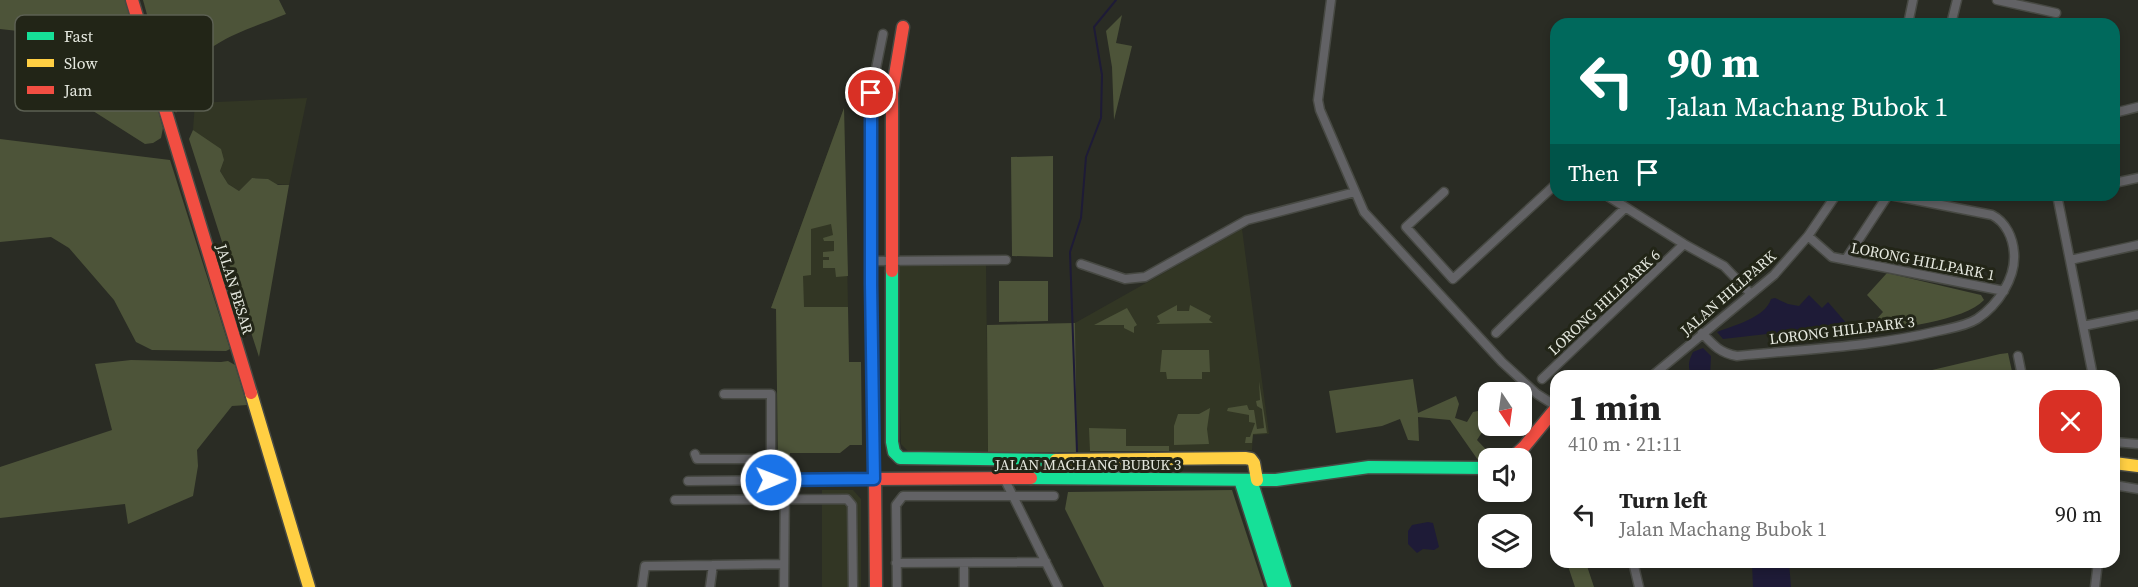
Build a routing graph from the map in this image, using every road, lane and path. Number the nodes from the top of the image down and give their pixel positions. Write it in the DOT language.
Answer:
graph roads {
  1 [pos="132,0"];
  2 [pos="1331,0"];
  3 [pos="1913,0"];
  4 [pos="1957,0"];
  5 [pos="1997,0"];
  6 [pos="2056,14"];
  7 [pos="137,15"];
  8 [pos="1909,18"];
  9 [pos="1952,18"];
  10 [pos="903,27"];
  11 [pos="883,34"];
  12 [pos="2138,108"];
  13 [pos="165,111"];
  14 [pos="2120,112"];
  15 [pos="2138,178"];
  16 [pos="2120,182"];
  17 [pos="1550,190"];
  18 [pos="1355,192"];
  19 [pos="1444,192"];
  20 [pos="1615,201"];
  21 [pos="1832,201"];
  22 [pos="1885,201"];
  23 [pos="1920,201"];
  24 [pos="2058,201"];
  25 [pos="1625,208"];
  26 [pos="1808,236"];
  27 [pos="1684,244"];
  28 [pos="2138,245"];
  29 [pos="1846,259"];
  30 [pos="1006,260"];
  31 [pos="2070,260"];
  32 [pos="871,261"];
  33 [pos="891,261"];
  34 [pos="1081,264"];
  35 [pos="2004,291"];
  36 [pos="1750,293"];
  37 [pos="2138,315"];
  38 [pos="2083,326"];
  39 [pos="1496,333"];
  40 [pos="1702,333"];
  41 [pos="2018,356"];
  42 [pos="1551,370"];
  43 [pos="1659,370"];
  44 [pos="2021,370"];
  45 [pos="2092,370"];
  46 [pos="1550,371"];
  47 [pos="1542,379"];
  48 [pos="724,394"];
  49 [pos="1550,403"];
  50 [pos="1550,413"];
  51 [pos="2120,442"];
  52 [pos="2138,444"];
  53 [pos="1523,448"];
  54 [pos="695,454"];
  55 [pos="771,459"];
  56 [pos="1046,459"];
  57 [pos="1120,459"];
  58 [pos="2120,464"];
  59 [pos="2138,466"];
  60 [pos="1478,468"];
  61 [pos="1004,478"];
  62 [pos="1046,478"];
  63 [pos="1119,478"];
  64 [pos="874,479"];
  65 [pos="771,480"];
  66 [pos="785,480"];
  67 [pos="1249,480"];
  68 [pos="688,481"];
  69 [pos="2120,486"];
  70 [pos="2138,489"];
  71 [pos="1054,496"];
  72 [pos="1015,497"];
  73 [pos="675,500"];
  74 [pos="785,500"];
  75 [pos="1265,543"];
  76 [pos="1046,562"];
  77 [pos="896,563"];
  78 [pos="964,563"];
  79 [pos="784,564"];
  80 [pos="712,565"];
  81 [pos="1634,568"];
  82 [pos="2097,568"];
  83 [pos="309,587"];
  84 [pos="642,587"];
  85 [pos="710,587"];
  86 [pos="784,587"];
  87 [pos="853,587"];
  88 [pos="876,587"];
  89 [pos="897,587"];
  90 [pos="964,587"];
  91 [pos="1058,587"];
  92 [pos="1274,587"];
  93 [pos="1284,587"];
  94 [pos="1639,587"];
  95 [pos="2095,587"];
  1 -- 7 [label="main road, JALAN BESAR"];
  2 -- 18 [label="street"];
  3 -- 8 [label="street"];
  4 -- 9 [label="street"];
  5 -- 6 [label="street"];
  10 -- 33 [label="main road"];
  11 -- 32 [label="street"];
  12 -- 14 [label="street"];
  13 -- 83 [label="main road, JALAN BESAR"];
  15 -- 16 [label="street"];
  17 -- 19 [label="street"];
  18 -- 34 [label="street"];
  18 -- 49 [label="street"];
  20 -- 25 [label="street"];
  21 -- 26 [label="street, JALAN HILLPARK"];
  22 -- 29 [label="street"];
  23 -- 35 [label="street, LORONG HILLPARK 3"];
  24 -- 31 [label="street"];
  25 -- 27 [label="street"];
  25 -- 39 [label="street"];
  26 -- 29 [label="street, LORONG HILLPARK 1"];
  26 -- 36 [label="street, JALAN HILLPARK"];
  27 -- 36 [label="street"];
  27 -- 42 [label="street, LORONG HILLPARK 6"];
  28 -- 31 [label="street"];
  29 -- 35 [label="street, LORONG HILLPARK 1"];
  30 -- 33 [label="street"];
  31 -- 38 [label="street"];
  32 -- 33 [label="street"];
  32 -- 64 [label="street"];
  33 -- 56 [label="main road"];
  35 -- 40 [label="street, LORONG HILLPARK 3"];
  36 -- 40 [label="street, JALAN HILLPARK"];
  37 -- 38 [label="street"];
  38 -- 45 [label="street"];
  40 -- 43 [label="street, JALAN HILLPARK"];
  41 -- 44 [label="street"];
  46 -- 47 [label="street, LORONG HILLPARK 6"];
  48 -- 55 [label="street"];
  50 -- 53 [label="main road"];
  51 -- 52 [label="street"];
  54 -- 55 [label="street"];
  55 -- 65 [label="street"];
  56 -- 57 [label="main road"];
  56 -- 62 [label="street"];
  57 -- 63 [label="street"];
  57 -- 67 [label="main road"];
  58 -- 59 [label="main road"];
  60 -- 67 [label="main road, JALAN MACHANG BUBUK 3"];
  61 -- 62 [label="main road, JALAN MACHANG BUBUK 3"];
  61 -- 64 [label="main road, JALAN MACHANG BUBUK 3"];
  61 -- 72 [label="street"];
  62 -- 63 [label="main road, JALAN MACHANG BUBUK 3"];
  63 -- 67 [label="main road, JALAN MACHANG BUBUK 3"];
  64 -- 66 [label="street, JALAN MACHANG BUBUK 3"];
  64 -- 88 [label="main road"];
  65 -- 66 [label="street, JALAN MACHANG BUBUK 3"];
  65 -- 68 [label="street, JALAN MACHANG BUBUK 3"];
  66 -- 74 [label="street"];
  67 -- 75 [label="main road"];
  69 -- 70 [label="street"];
  71 -- 72 [label="street"];
  72 -- 76 [label="street"];
  72 -- 77 [label="street"];
  73 -- 74 [label="street"];
  74 -- 79 [label="street"];
  74 -- 87 [label="street"];
  75 -- 92 [label="main road"];
  75 -- 93 [label="main road"];
  76 -- 78 [label="street"];
  76 -- 91 [label="street"];
  77 -- 78 [label="street"];
  77 -- 89 [label="street"];
  78 -- 90 [label="street"];
  79 -- 80 [label="street"];
  79 -- 86 [label="street"];
  80 -- 84 [label="street"];
  80 -- 85 [label="street"];
  81 -- 94 [label="street"];
  82 -- 95 [label="street"];
}
